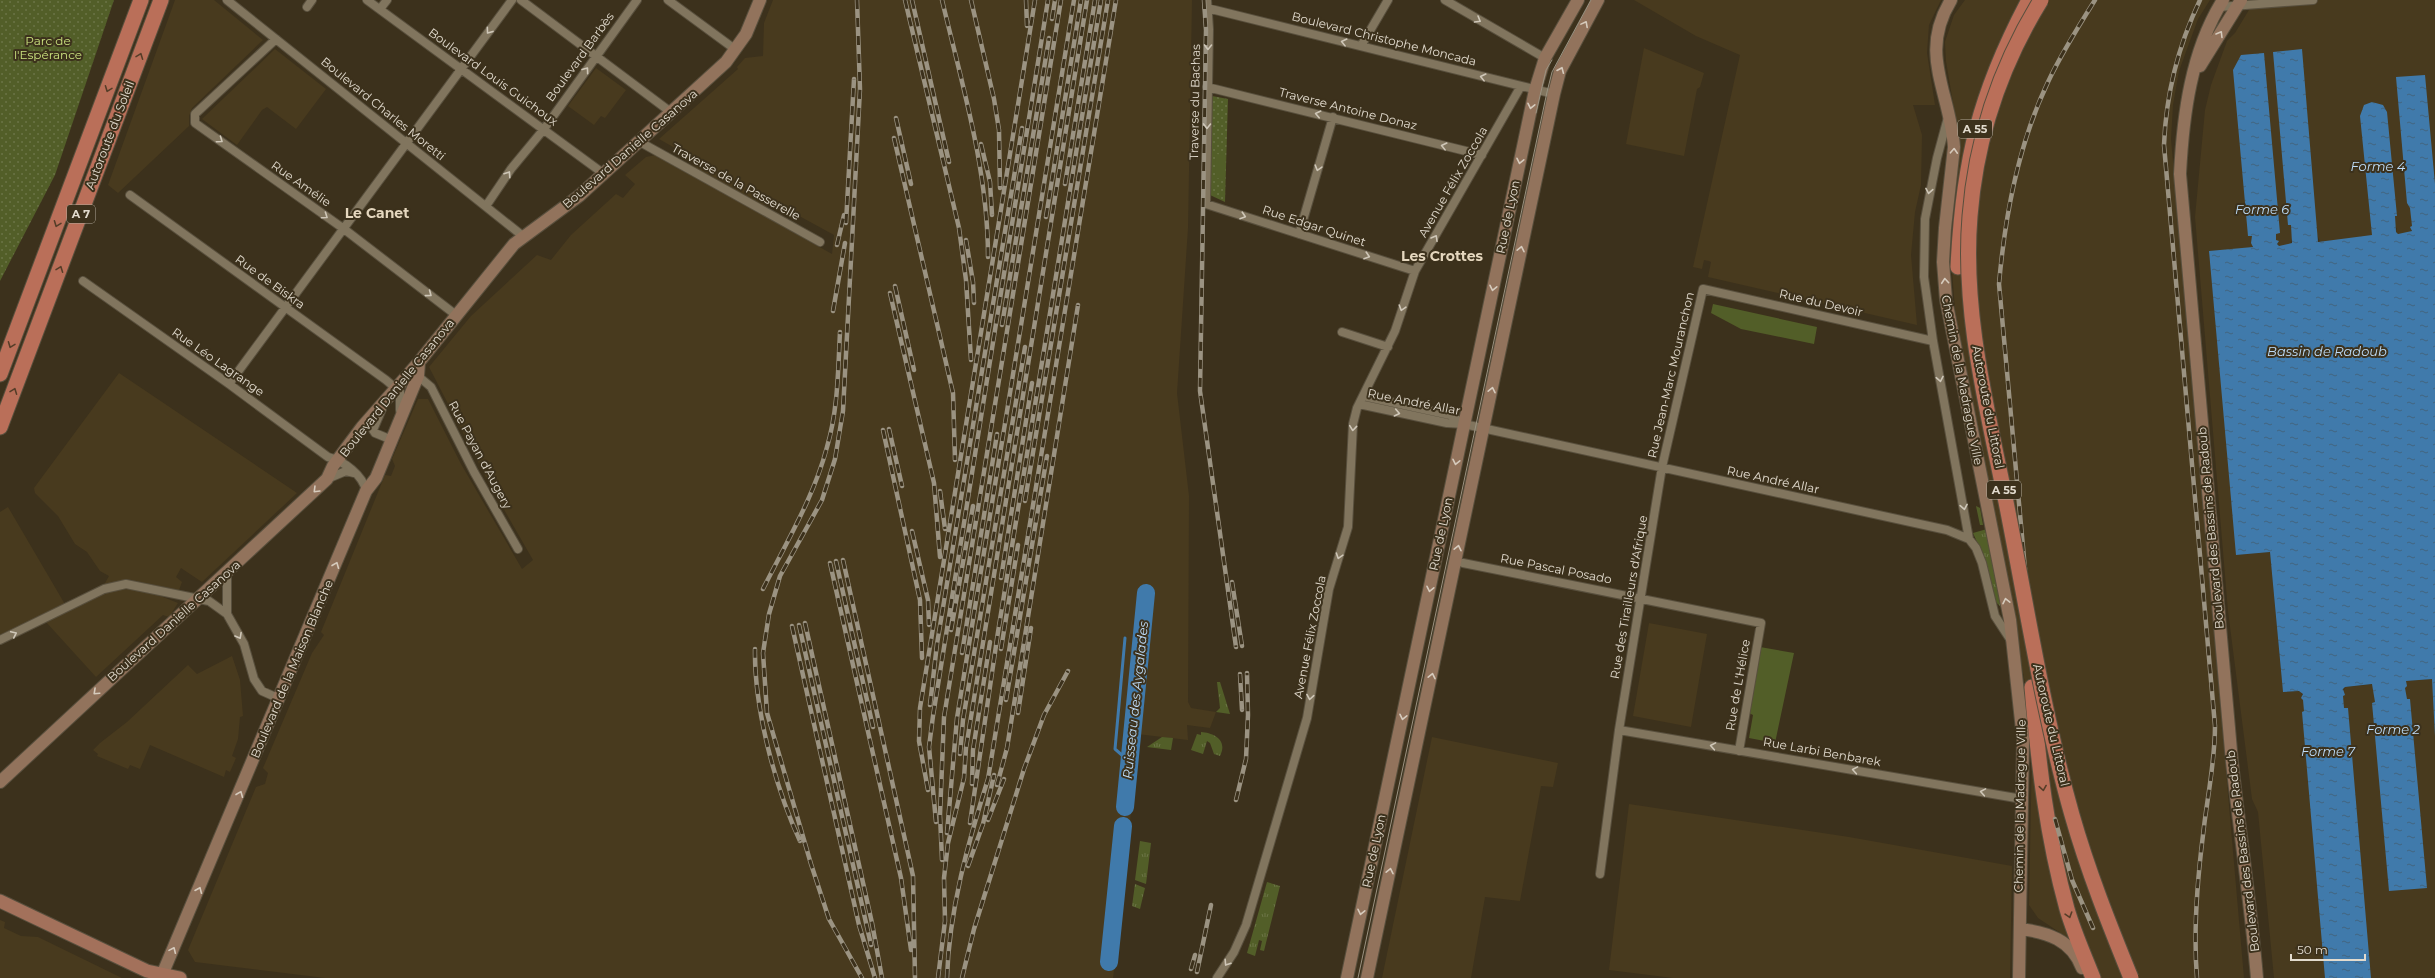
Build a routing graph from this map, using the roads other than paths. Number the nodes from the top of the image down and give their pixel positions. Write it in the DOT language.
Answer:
graph roads {
  1 [pos="141,0"];
  2 [pos="161,0"];
  3 [pos="227,0"];
  4 [pos="312,0"];
  5 [pos="367,0"];
  6 [pos="387,0"];
  7 [pos="512,0"];
  8 [pos="520,0"];
  9 [pos="637,0"];
  10 [pos="668,0"];
  11 [pos="760,0"];
  12 [pos="1388,0"];
  13 [pos="1445,0"];
  14 [pos="1578,0"];
  15 [pos="1951,0"];
  16 [pos="2029,0"];
  17 [pos="2041,0"];
  18 [pos="2313,0"];
  19 [pos="1596,1"];
  20 [pos="2290,1"];
  21 [pos="2239,3"];
  22 [pos="1207,4"];
  23 [pos="2221,4"];
  24 [pos="307,7"];
  25 [pos="380,9"];
  26 [pos="276,39"];
  27 [pos="1361,46"];
  28 [pos="736,50"];
  29 [pos="597,55"];
  30 [pos="1545,58"];
  31 [pos="462,69"];
  32 [pos="2192,78"];
  33 [pos="1521,86"];
  34 [pos="1207,87"];
  35 [pos="1535,90"];
  36 [pos="1554,94"];
  37 [pos="1948,112"];
  38 [pos="672,113"];
  39 [pos="1333,117"];
  40 [pos="544,129"];
  41 [pos="640,142"];
  42 [pos="408,143"];
  43 [pos="1482,155"];
  44 [pos="604,174"];
  45 [pos="130,195"];
  46 [pos="1206,204"];
  47 [pos="486,206"];
  48 [pos="344,229"];
  49 [pos="1299,234"];
  50 [pos="524,237"];
  51 [pos="820,242"];
  52 [pos="1415,271"];
  53 [pos="83,281"];
  54 [pos="1703,289"];
  55 [pos="286,308"];
  56 [pos="456,315"];
  57 [pos="1342,332"];
  58 [pos="1933,341"];
  59 [pos="1388,347"];
  60 [pos="419,362"];
  61 [pos="0,374"];
  62 [pos="418,376"];
  63 [pos="229,384"];
  64 [pos="396,388"];
  65 [pos="1363,396"];
  66 [pos="388,398"];
  67 [pos="1359,404"];
  68 [pos="1464,424"];
  69 [pos="397,427"];
  70 [pos="0,428"];
  71 [pos="1483,428"];
  72 [pos="392,440"];
  73 [pos="339,459"];
  74 [pos="1662,467"];
  75 [pos="355,473"];
  76 [pos="327,479"];
  77 [pos="366,492"];
  78 [pos="1969,539"];
  79 [pos="518,549"];
  80 [pos="1463,563"];
  81 [pos="227,572"];
  82 [pos="198,598"];
  83 [pos="1640,598"];
  84 [pos="227,614"];
  85 [pos="1761,623"];
  86 [pos="2010,639"];
  87 [pos="0,640"];
  88 [pos="2032,687"];
  89 [pos="280,699"];
  90 [pos="1619,730"];
  91 [pos="1739,750"];
  92 [pos="0,782"];
  93 [pos="2022,799"];
  94 [pos="1600,874"];
  95 [pos="0,901"];
  96 [pos="2020,930"];
  97 [pos="162,977"];
  98 [pos="180,978"];
  99 [pos="1217,978"];
  100 [pos="1347,978"];
  101 [pos="1367,978"];
  102 [pos="2019,978"];
  103 [pos="2086,978"];
  104 [pos="2093,978"];
  105 [pos="2120,978"];
  106 [pos="2131,978"];
  107 [pos="2257,978"];
  1 -- 61 [label="highway, Autoroute du Soleil / A 7, one-way"];
  70 -- 2 [label="highway, Autoroute du Soleil / A 7, one-way"];
  3 -- 26 [label="street, Boulevard Charles Moretti"];
  4 -- 24 [label="street"];
  5 -- 25 [label="street, Boulevard Louis Guichoux"];
  6 -- 25 [label="street"];
  7 -- 31 [label="street, one-way"];
  8 -- 29 [label="street"];
  9 -- 29 [label="street, Boulevard Barbès"];
  10 -- 28 [label="street"];
  11 -- 28 [label="street, Boulevard Danielle Casanova"];
  12 -- 27 [label="street"];
  13 -- 30 [label="street, one-way"];
  14 -- 30 [label="street, Rue de Lyon"];
  15 -- 37 [label="street, Chemin de la Madrague Ville"];
  16 -- 88 [label="highway, Autoroute du Littoral / A 55"];
  17 -- 106 [label="highway, Autoroute du Littoral / A 55, bridge"];
  18 -- 20 [label="street, Boulevard des Bassins de Radoub"];
  36 -- 19 [label="street, Rue de Lyon, one-way"];
  20 -- 21 [label="street, Boulevard des Bassins de Radoub"];
  21 -- 23 [label="street, Boulevard des Bassins de Radoub"];
  32 -- 21 [label="street, Boulevard des Bassins de Radoub, one-way"];
  27 -- 22 [label="street, Boulevard Christophe Moncada, one-way"];
  22 -- 34 [label="street, Traverse du Bachas, one-way"];
  23 -- 32 [label="street, Boulevard des Bassins de Radoub"];
  25 -- 31 [label="street, Boulevard Louis Guichoux"];
  26 -- 42 [label="street, Boulevard Charles Moretti"];
  26 -- 48 [label="street, Rue Amélie, one-way"];
  33 -- 27 [label="street, Boulevard Christophe Moncada, one-way"];
  28 -- 38 [label="street, Boulevard Danielle Casanova"];
  29 -- 38 [label="street"];
  40 -- 29 [label="street, Boulevard Barbès, one-way"];
  30 -- 35 [label="street, Rue de Lyon"];
  31 -- 40 [label="street, Boulevard Louis Guichoux"];
  31 -- 42 [label="street"];
  32 -- 107 [label="street, Boulevard des Bassins de Radoub"];
  33 -- 35 [label="street, Boulevard Christophe Moncada"];
  33 -- 43 [label="street, Avenue Félix Zoccola"];
  39 -- 34 [label="street, Traverse Antoine Donaz, one-way"];
  34 -- 46 [label="street, Traverse du Bachas, one-way"];
  35 -- 36 [label="street, Boulevard Christophe Moncada"];
  35 -- 68 [label="street, Rue de Lyon, one-way"];
  71 -- 36 [label="street, Rue de Lyon, one-way"];
  37 -- 58 [label="street, one-way"];
  86 -- 37 [label="street, Chemin de la Madrague Ville, one-way"];
  38 -- 41 [label="street, Boulevard Danielle Casanova"];
  43 -- 39 [label="street, Traverse Antoine Donaz, one-way"];
  39 -- 49 [label="street, one-way"];
  40 -- 44 [label="street, Boulevard Louis Guichoux"];
  47 -- 40 [label="street, Boulevard Barbès, one-way"];
  41 -- 44 [label="street, Boulevard Danielle Casanova"];
  41 -- 51 [label="street, Traverse de la Passerelle"];
  42 -- 47 [label="street, Boulevard Charles Moretti"];
  42 -- 48 [label="street"];
  52 -- 43 [label="street, Avenue Félix Zoccola, one-way"];
  44 -- 50 [label="street, Boulevard Danielle Casanova"];
  45 -- 55 [label="street, Rue de Biskra"];
  46 -- 49 [label="street, Rue Edgar Quinet, one-way"];
  47 -- 50 [label="street, Boulevard Charles Moretti"];
  48 -- 55 [label="street"];
  48 -- 56 [label="street, Rue Amélie, one-way"];
  49 -- 52 [label="street, Rue Edgar Quinet, one-way"];
  50 -- 56 [label="street, Boulevard Danielle Casanova"];
  52 -- 59 [label="street, Avenue Félix Zoccola, one-way"];
  53 -- 63 [label="street, Rue Léo Lagrange"];
  54 -- 58 [label="street, Rue du Devoir"];
  54 -- 74 [label="street, Rue Jean-Marc Mouranchon"];
  55 -- 63 [label="street"];
  55 -- 64 [label="street, Rue de Biskra"];
  56 -- 60 [label="street, Boulevard Danielle Casanova"];
  57 -- 59 [label="street"];
  58 -- 78 [label="street, one-way"];
  59 -- 65 [label="street, Avenue Félix Zoccola"];
  60 -- 62 [label="street, Boulevard de la Maison Blanche"];
  60 -- 64 [label="street, Boulevard Danielle Casanova"];
  62 -- 69 [label="street, Boulevard de la Maison Blanche"];
  62 -- 79 [label="street, Rue Payan d'Augery"];
  63 -- 73 [label="street, Rue Léo Lagrange"];
  64 -- 66 [label="street, Boulevard Danielle Casanova"];
  64 -- 69 [label="street"];
  65 -- 67 [label="street, Avenue Félix Zoccola"];
  65 -- 68 [label="street, Rue André Allar"];
  66 -- 72 [label="street"];
  66 -- 73 [label="street, Boulevard Danielle Casanova"];
  67 -- 68 [label="street, Rue André Allar, one-way"];
  67 -- 99 [label="street, Avenue Félix Zoccola, one-way"];
  68 -- 71 [label="street, Rue André Allar"];
  68 -- 100 [label="street, Rue de Lyon, one-way"];
  69 -- 72 [label="street, Boulevard de la Maison Blanche"];
  71 -- 74 [label="street, Rue André Allar"];
  101 -- 71 [label="street, Rue de Lyon, one-way"];
  72 -- 77 [label="street, Boulevard de la Maison Blanche"];
  73 -- 75 [label="street, Rue Léo Lagrange"];
  73 -- 76 [label="street, Boulevard Danielle Casanova"];
  74 -- 78 [label="street, Rue André Allar"];
  74 -- 83 [label="street, Rue des Tirailleurs d'Afrique"];
  75 -- 76 [label="street"];
  75 -- 77 [label="street, Rue Léo Lagrange"];
  76 -- 81 [label="street, Boulevard Danielle Casanova, one-way"];
  89 -- 77 [label="street, Boulevard de la Maison Blanche, one-way"];
  78 -- 86 [label="street"];
  80 -- 83 [label="street, Rue Pascal Posado"];
  81 -- 82 [label="street, Boulevard Danielle Casanova"];
  81 -- 84 [label="street"];
  82 -- 84 [label="street"];
  87 -- 82 [label="street, one-way"];
  82 -- 92 [label="street, Boulevard Danielle Casanova, one-way"];
  83 -- 85 [label="street, Rue Pascal Posado"];
  83 -- 90 [label="street, Rue des Tirailleurs d'Afrique"];
  84 -- 89 [label="street, one-way"];
  85 -- 91 [label="street, Rue de L'Hélice"];
  86 -- 93 [label="street, Chemin de la Madrague Ville"];
  88 -- 104 [label="highway, one-way"];
  88 -- 105 [label="highway, Autoroute du Littoral / A 55"];
  97 -- 89 [label="street, Boulevard de la Maison Blanche, one-way"];
  91 -- 90 [label="street, Rue Larbi Benbarek, one-way"];
  90 -- 94 [label="street, Rue des Tirailleurs d'Afrique"];
  93 -- 91 [label="street, Rue Larbi Benbarek, one-way"];
  93 -- 96 [label="street, Chemin de la Madrague Ville"];
  95 -- 97 [label="main road"];
  96 -- 102 [label="street, Chemin de la Madrague Ville"];
  96 -- 103 [label="street"];
  97 -- 98 [label="main road"];
}
